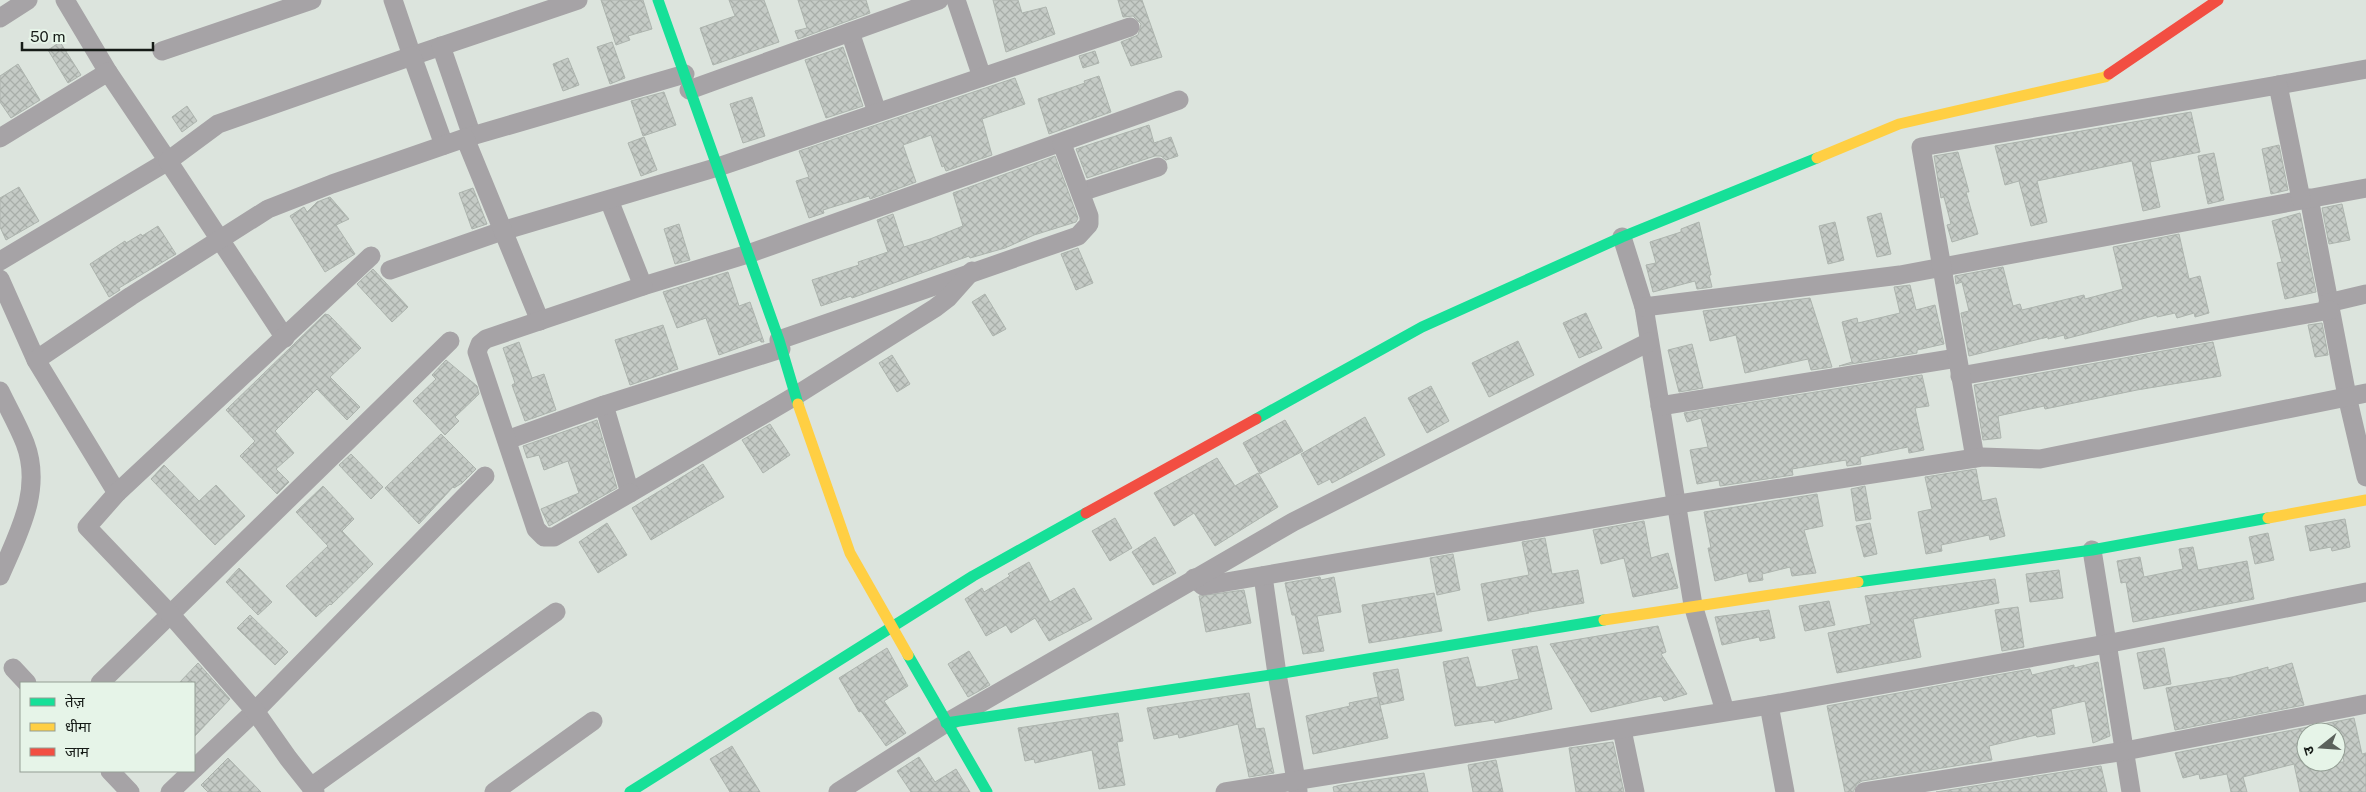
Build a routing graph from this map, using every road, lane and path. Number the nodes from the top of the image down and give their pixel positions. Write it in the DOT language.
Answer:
graph roads {
  1 [pos="28,0"];
  2 [pos="65,0"];
  3 [pos="312,0"];
  4 [pos="393,0"];
  5 [pos="578,0"];
  6 [pos="658,0"];
  7 [pos="939,0"];
  8 [pos="956,0"];
  9 [pos="2218,0"];
  10 [pos="0,18"];
  11 [pos="1130,27"];
  12 [pos="850,32"];
  13 [pos="441,46"];
  14 [pos="162,51"];
  15 [pos="412,56"];
  16 [pos="2366,69"];
  17 [pos="108,72"];
  18 [pos="982,77"];
  19 [pos="687,82"];
  20 [pos="2278,85"];
  21 [pos="1179,100"];
  22 [pos="877,112"];
  23 [pos="468,137"];
  24 [pos="0,138"];
  25 [pos="1062,144"];
  26 [pos="444,145"];
  27 [pos="168,161"];
  28 [pos="718,167"];
  29 [pos="1158,167"];
  30 [pos="2366,188"];
  31 [pos="1081,192"];
  32 [pos="2305,199"];
  33 [pos="609,200"];
  34 [pos="502,231"];
  35 [pos="1622,237"];
  36 [pos="220,240"];
  37 [pos="748,254"];
  38 [pos="371,256"];
  39 [pos="0,261"];
  40 [pos="1942,268"];
  41 [pos="390,270"];
  42 [pos="972,271"];
  43 [pos="0,279"];
  44 [pos="643,286"];
  45 [pos="2366,294"];
  46 [pos="1644,307"];
  47 [pos="2329,307"];
  48 [pos="540,321"];
  49 [pos="285,338"];
  50 [pos="450,341"];
  51 [pos="1649,342"];
  52 [pos="780,344"];
  53 [pos="36,360"];
  54 [pos="1958,367"];
  55 [pos="0,391"];
  56 [pos="2366,393"];
  57 [pos="795,396"];
  58 [pos="2347,396"];
  59 [pos="604,405"];
  60 [pos="1660,406"];
  61 [pos="507,440"];
  62 [pos="1975,458"];
  63 [pos="485,476"];
  64 [pos="2366,477"];
  65 [pos="116,493"];
  66 [pos="630,493"];
  67 [pos="2366,500"];
  68 [pos="1678,504"];
  69 [pos="2092,550"];
  70 [pos="0,576"];
  71 [pos="1264,576"];
  72 [pos="1194,578"];
  73 [pos="2366,592"];
  74 [pos="1693,605"];
  75 [pos="556,612"];
  76 [pos="171,615"];
  77 [pos="891,627"];
  78 [pos="2106,644"];
  79 [pos="13,668"];
  80 [pos="1277,674"];
  81 [pos="27,682"];
  82 [pos="101,682"];
  83 [pos="2366,704"];
  84 [pos="1769,705"];
  85 [pos="255,711"];
  86 [pos="1725,712"];
  87 [pos="593,721"];
  88 [pos="946,723"];
  89 [pos="1622,730"];
  90 [pos="2125,751"];
  91 [pos="195,768"];
  92 [pos="111,772"];
  93 [pos="191,772"];
  94 [pos="1297,786"];
  95 [pos="313,790"];
  96 [pos="130,792"];
  97 [pos="170,792"];
  98 [pos="494,792"];
  99 [pos="630,792"];
  100 [pos="838,792"];
  101 [pos="988,792"];
  102 [pos="1225,792"];
  103 [pos="1635,792"];
  104 [pos="1785,792"];
  105 [pos="1864,792"];
  106 [pos="2132,792"];
  1 -- 10 [label="street"];
  2 -- 17 [label="street"];
  3 -- 14 [label="street"];
  4 -- 15 [label="street"];
  5 -- 13 [label="street"];
  6 -- 19 [label="street"];
  7 -- 12 [label="street"];
  8 -- 18 [label="street"];
  9 -- 35 [label="street"];
  11 -- 18 [label="street"];
  12 -- 19 [label="street"];
  12 -- 22 [label="street"];
  13 -- 15 [label="street"];
  13 -- 23 [label="street"];
  15 -- 26 [label="street"];
  15 -- 27 [label="street"];
  16 -- 20 [label="street"];
  17 -- 24 [label="street"];
  17 -- 27 [label="street"];
  18 -- 22 [label="street"];
  19 -- 23 [label="street"];
  19 -- 28 [label="street"];
  20 -- 32 [label="street"];
  20 -- 40 [label="street"];
  21 -- 25 [label="street"];
  22 -- 28 [label="street"];
  23 -- 26 [label="street"];
  23 -- 34 [label="street"];
  25 -- 31 [label="street"];
  25 -- 37 [label="street"];
  26 -- 36 [label="street"];
  27 -- 36 [label="street"];
  27 -- 39 [label="street"];
  28 -- 33 [label="street"];
  28 -- 37 [label="street"];
  29 -- 31 [label="street"];
  30 -- 32 [label="street"];
  31 -- 42 [label="street"];
  32 -- 40 [label="street"];
  32 -- 47 [label="street"];
  33 -- 34 [label="street"];
  33 -- 44 [label="street"];
  34 -- 41 [label="street"];
  34 -- 48 [label="street"];
  35 -- 46 [label="street"];
  35 -- 77 [label="street"];
  36 -- 49 [label="street"];
  36 -- 53 [label="street"];
  37 -- 44 [label="street"];
  37 -- 52 [label="street"];
  38 -- 49 [label="street"];
  40 -- 46 [label="street"];
  40 -- 54 [label="street"];
  42 -- 52 [label="street"];
  42 -- 57 [label="street"];
  43 -- 53 [label="street"];
  44 -- 48 [label="street"];
  45 -- 47 [label="street"];
  46 -- 51 [label="street"];
  47 -- 54 [label="street"];
  47 -- 58 [label="street"];
  48 -- 61 [label="street"];
  49 -- 65 [label="street"];
  50 -- 76 [label="street"];
  51 -- 60 [label="street"];
  51 -- 72 [label="street"];
  52 -- 57 [label="street"];
  52 -- 59 [label="street"];
  53 -- 65 [label="street"];
  54 -- 60 [label="street"];
  54 -- 62 [label="street"];
  55 -- 70 [label="street"];
  56 -- 58 [label="street"];
  57 -- 66 [label="street"];
  57 -- 77 [label="street"];
  58 -- 62 [label="street"];
  58 -- 64 [label="street"];
  59 -- 61 [label="street"];
  59 -- 66 [label="street"];
  60 -- 68 [label="street"];
  61 -- 66 [label="street"];
  62 -- 68 [label="street"];
  63 -- 85 [label="street"];
  65 -- 76 [label="street"];
  67 -- 69 [label="street"];
  68 -- 71 [label="street"];
  68 -- 74 [label="street"];
  69 -- 74 [label="street"];
  69 -- 78 [label="street"];
  71 -- 72 [label="street"];
  71 -- 80 [label="street"];
  72 -- 88 [label="street"];
  73 -- 78 [label="street"];
  74 -- 80 [label="street"];
  74 -- 86 [label="street"];
  75 -- 95 [label="street"];
  76 -- 82 [label="street"];
  76 -- 85 [label="street"];
  77 -- 88 [label="street"];
  77 -- 99 [label="street"];
  78 -- 84 [label="street"];
  78 -- 90 [label="street"];
  79 -- 81 [label="street"];
  80 -- 88 [label="street"];
  80 -- 94 [label="street"];
  83 -- 90 [label="street"];
  84 -- 86 [label="street"];
  84 -- 104 [label="street"];
  85 -- 91 [label="street"];
  85 -- 95 [label="street"];
  86 -- 89 [label="street"];
  87 -- 98 [label="street"];
  88 -- 100 [label="street"];
  88 -- 101 [label="street"];
  89 -- 94 [label="street"];
  89 -- 103 [label="street"];
  90 -- 105 [label="street"];
  90 -- 106 [label="street"];
  92 -- 96 [label="street"];
  93 -- 97 [label="street"];
  94 -- 102 [label="street"];
}
